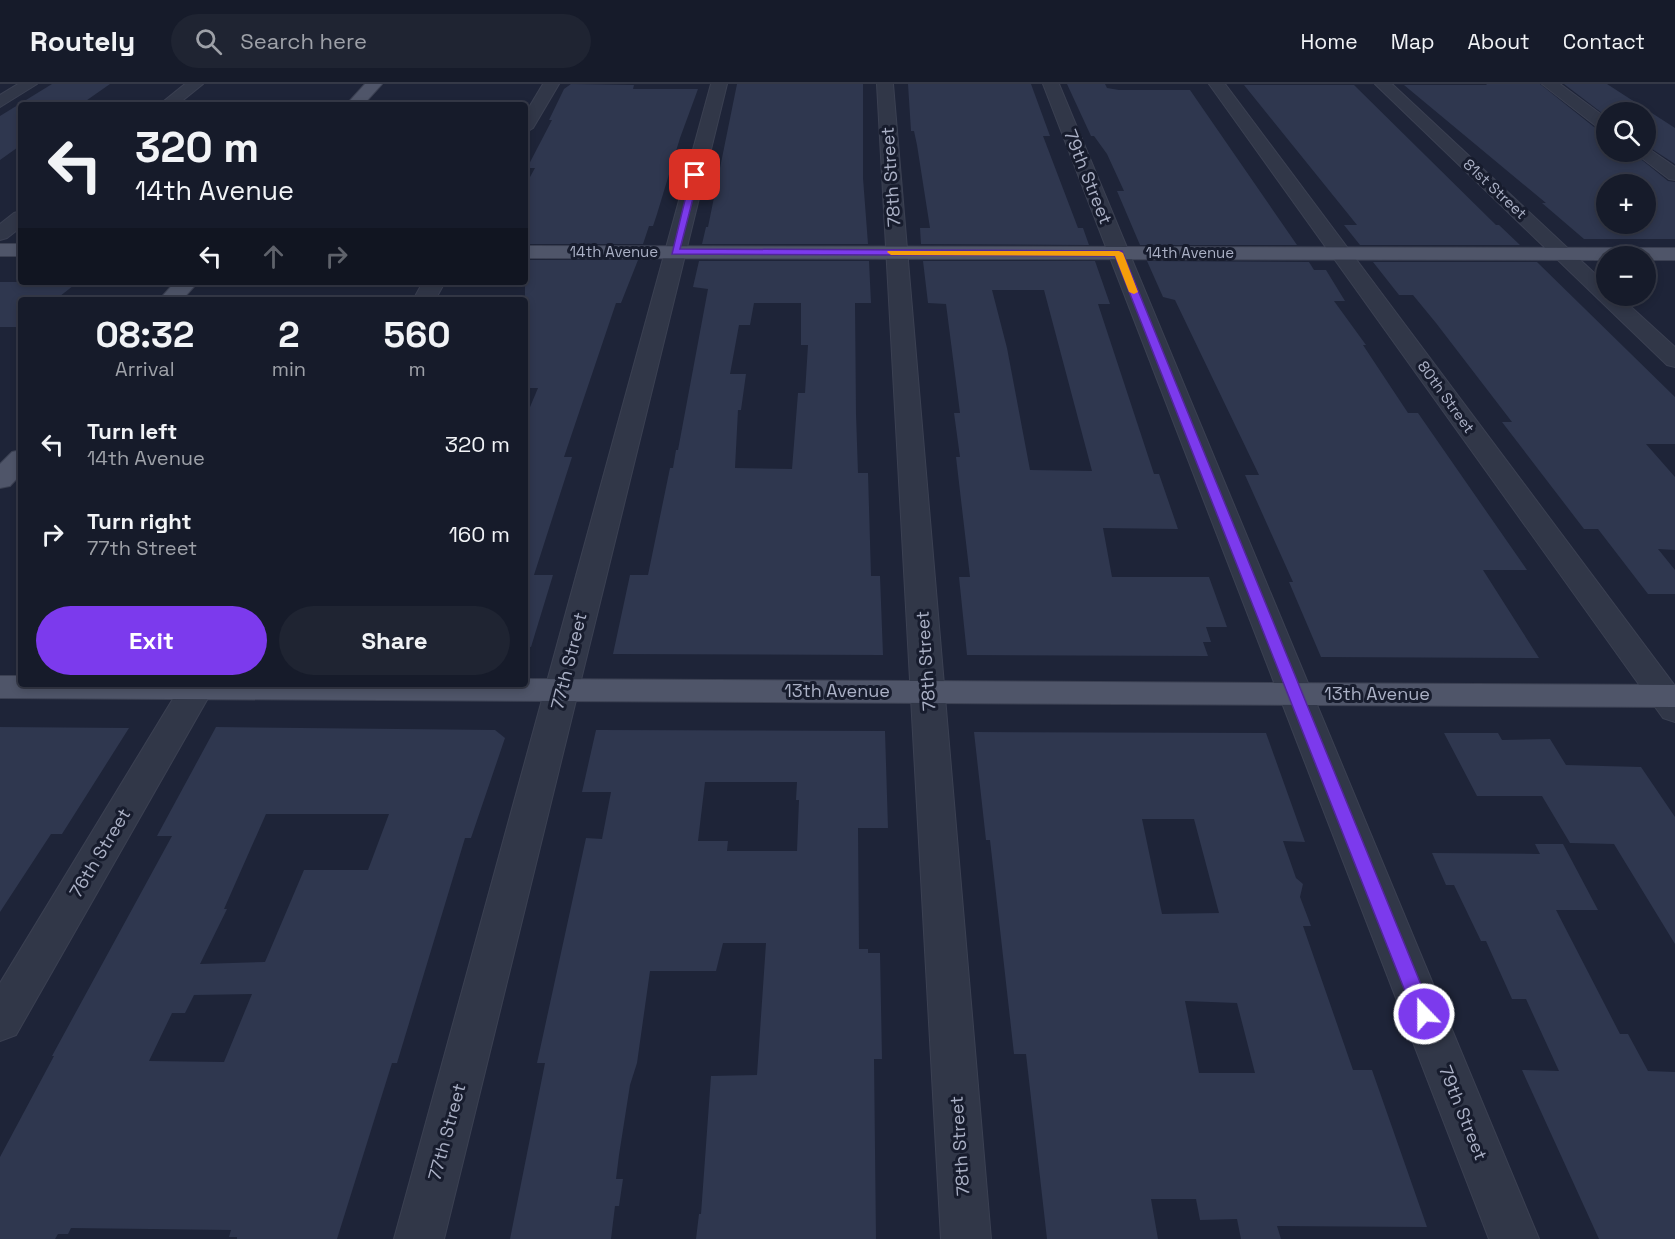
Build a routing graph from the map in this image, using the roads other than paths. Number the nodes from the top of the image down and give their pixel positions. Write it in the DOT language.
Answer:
graph roads {
  1 [pos="29,84"];
  2 [pos="195,84"];
  3 [pos="374,84"];
  4 [pos="551,84"];
  5 [pos="719,84"];
  6 [pos="885,84"];
  7 [pos="1051,84"];
  8 [pos="1217,84"];
  9 [pos="1383,84"];
  10 [pos="1550,84"];
  11 [pos="0,102"];
  12 [pos="171,102"];
  13 [pos="357,102"];
  14 [pos="1596,118"];
  15 [pos="528,123"];
  16 [pos="1656,161"];
  17 [pos="1675,175"];
  18 [pos="18,220"];
  19 [pos="0,234"];
  20 [pos="0,250"];
  21 [pos="18,250"];
  22 [pos="528,252"];
  23 [pos="675,252"];
  24 [pos="896,252"];
  25 [pos="1119,253"];
  26 [pos="1341,253"];
  27 [pos="1564,254"];
  28 [pos="1675,254"];
  29 [pos="184,285"];
  30 [pos="1596,285"];
  31 [pos="173,297"];
  32 [pos="1619,306"];
  33 [pos="1675,360"];
  34 [pos="18,461"];
  35 [pos="0,480"];
  36 [pos="0,687"];
  37 [pos="18,687"];
  38 [pos="197,687"];
  39 [pos="289,687"];
  40 [pos="561,690"];
  41 [pos="928,692"];
  42 [pos="1295,694"];
  43 [pos="1671,700"];
  44 [pos="0,1022"];
  45 [pos="419,1239"];
  46 [pos="966,1239"];
  47 [pos="1514,1239"];
  1 -- 11 [label="street"];
  2 -- 12 [label="street"];
  3 -- 13 [label="main road"];
  4 -- 15 [label="street"];
  5 -- 23 [label="street, 77th Street"];
  6 -- 24 [label="street, 78th Street"];
  7 -- 25 [label="street, 79th Street"];
  8 -- 26 [label="street, 80th Street"];
  9 -- 27 [label="street, 81st Street"];
  10 -- 14 [label="street"];
  16 -- 17 [label="street"];
  18 -- 19 [label="street"];
  20 -- 21 [label="main road"];
  22 -- 23 [label="main road, 14th Avenue"];
  23 -- 24 [label="main road, 14th Avenue"];
  23 -- 40 [label="street, 77th Street"];
  24 -- 25 [label="main road, 14th Avenue"];
  24 -- 41 [label="street, 78th Street"];
  25 -- 26 [label="main road, 14th Avenue"];
  25 -- 42 [label="street, 79th Street"];
  26 -- 27 [label="main road, 14th Avenue"];
  26 -- 43 [label="street, 80th Street"];
  27 -- 28 [label="main road, 14th Avenue"];
  27 -- 30 [label="street, 81st Street"];
  29 -- 31 [label="main road"];
  32 -- 33 [label="street, 81st Street"];
  34 -- 35 [label="main road"];
  36 -- 37 [label="main road, 13th Avenue"];
  38 -- 44 [label="street, 76th Street"];
  39 -- 40 [label="main road, 13th Avenue"];
  40 -- 41 [label="main road, 13th Avenue"];
  40 -- 45 [label="street, 77th Street"];
  41 -- 42 [label="main road, 13th Avenue"];
  41 -- 46 [label="street, 78th Street"];
  42 -- 43 [label="main road, 13th Avenue"];
  42 -- 47 [label="street, 79th Street"];
}
